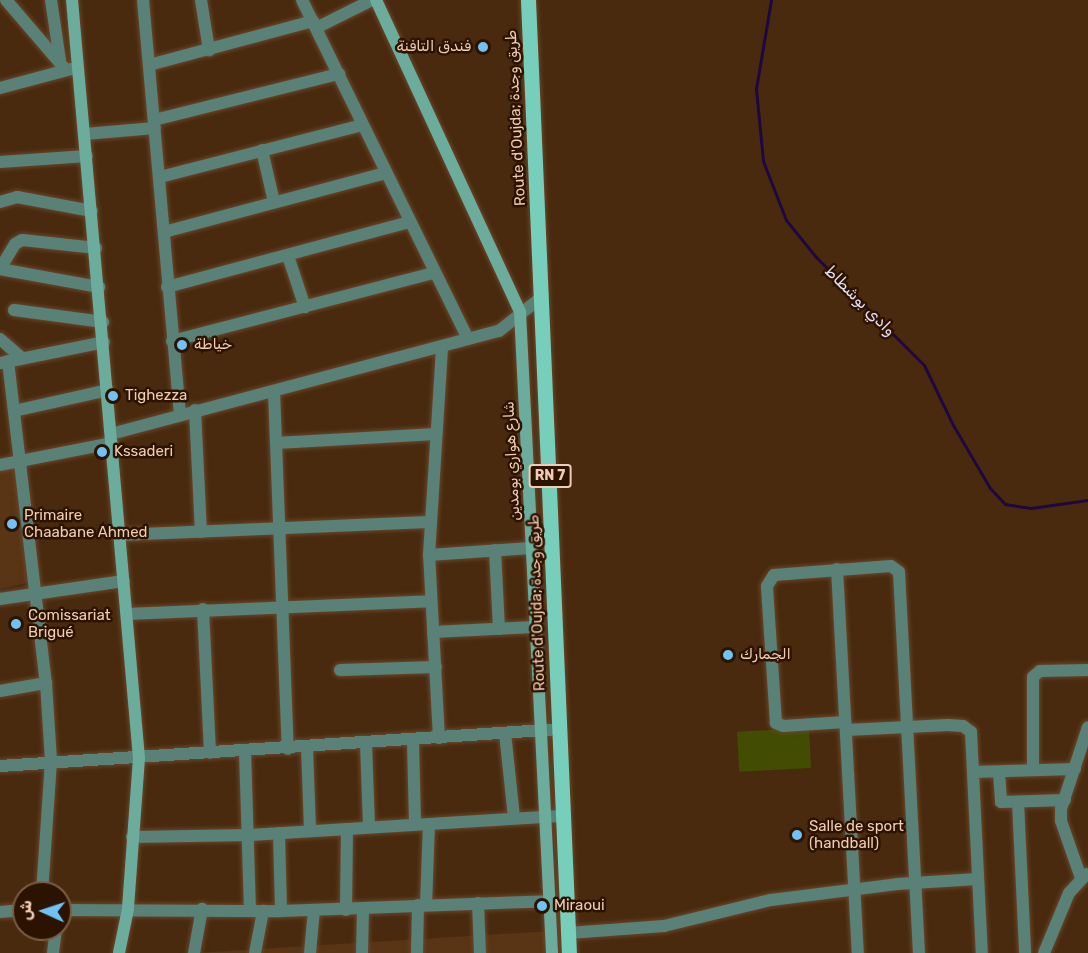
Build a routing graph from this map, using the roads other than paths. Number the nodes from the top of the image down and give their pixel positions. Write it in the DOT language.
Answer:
graph roads {
  1 [pos="6,0"];
  2 [pos="51,0"];
  3 [pos="72,0"];
  4 [pos="143,0"];
  5 [pos="201,0"];
  6 [pos="302,0"];
  7 [pos="374,0"];
  8 [pos="528,0"];
  9 [pos="314,24"];
  10 [pos="209,50"];
  11 [pos="149,65"];
  12 [pos="68,66"];
  13 [pos="339,74"];
  14 [pos="1,85"];
  15 [pos="155,124"];
  16 [pos="362,125"];
  17 [pos="85,134"];
  18 [pos="261,150"];
  19 [pos="87,156"];
  20 [pos="0,162"];
  21 [pos="386,173"];
  22 [pos="160,177"];
  23 [pos="0,202"];
  24 [pos="274,202"];
  25 [pos="92,211"];
  26 [pos="410,222"];
  27 [pos="164,232"];
  28 [pos="96,248"];
  29 [pos="288,255"];
  30 [pos="433,273"];
  31 [pos="99,287"];
  32 [pos="167,287"];
  33 [pos="543,296"];
  34 [pos="305,307"];
  35 [pos="14,310"];
  36 [pos="520,312"];
  37 [pos="103,322"];
  38 [pos="499,331"];
  39 [pos="0,339"];
  40 [pos="468,339"];
  41 [pos="172,340"];
  42 [pos="522,340"];
  43 [pos="104,342"];
  44 [pos="442,347"];
  45 [pos="22,358"];
  46 [pos="4,362"];
  47 [pos="108,390"];
  48 [pos="274,391"];
  49 [pos="195,410"];
  50 [pos="14,411"];
  51 [pos="180,414"];
  52 [pos="436,434"];
  53 [pos="112,438"];
  54 [pos="276,442"];
  55 [pos="21,461"];
  56 [pos="0,465"];
  57 [pos="429,522"];
  58 [pos="279,530"];
  59 [pos="201,532"];
  60 [pos="119,535"];
  61 [pos="531,548"];
  62 [pos="495,550"];
  63 [pos="429,555"];
  64 [pos="837,569"];
  65 [pos="124,581"];
  66 [pos="37,592"];
  67 [pos="0,599"];
  68 [pos="431,601"];
  69 [pos="281,607"];
  70 [pos="203,609"];
  71 [pos="126,614"];
  72 [pos="534,627"];
  73 [pos="499,628"];
  74 [pos="433,632"];
  75 [pos="436,668"];
  76 [pos="340,670"];
  77 [pos="1088,670"];
  78 [pos="46,683"];
  79 [pos="0,691"];
  80 [pos="846,726"];
  81 [pos="908,727"];
  82 [pos="1088,727"];
  83 [pos="560,729"];
  84 [pos="541,731"];
  85 [pos="504,733"];
  86 [pos="439,738"];
  87 [pos="413,741"];
  88 [pos="366,744"];
  89 [pos="308,747"];
  90 [pos="288,748"];
  91 [pos="245,751"];
  92 [pos="210,753"];
  93 [pos="139,758"];
  94 [pos="51,761"];
  95 [pos="0,766"];
  96 [pos="1075,769"];
  97 [pos="1033,770"];
  98 [pos="973,772"];
  99 [pos="999,772"];
  100 [pos="1065,800"];
  101 [pos="1018,802"];
  102 [pos="545,816"];
  103 [pos="563,816"];
  104 [pos="513,817"];
  105 [pos="415,824"];
  106 [pos="429,825"];
  107 [pos="369,827"];
  108 [pos="347,829"];
  109 [pos="310,831"];
  110 [pos="279,833"];
  111 [pos="250,835"];
  112 [pos="132,837"];
  113 [pos="1085,876"];
  114 [pos="978,879"];
  115 [pos="43,881"];
  116 [pos="916,883"];
  117 [pos="854,891"];
  118 [pos="549,901"];
  119 [pos="478,903"];
  120 [pos="422,905"];
  121 [pos="128,909"];
  122 [pos="202,909"];
  123 [pos="363,909"];
  124 [pos="72,910"];
  125 [pos="314,910"];
  126 [pos="346,910"];
  127 [pos="250,911"];
  128 [pos="263,911"];
  129 [pos="281,911"];
  130 [pos="569,933"];
  131 [pos="119,953"];
  132 [pos="194,953"];
  133 [pos="255,953"];
  134 [pos="310,953"];
  135 [pos="362,953"];
  136 [pos="417,953"];
  137 [pos="480,953"];
  138 [pos="552,953"];
  139 [pos="569,953"];
  140 [pos="858,953"];
  141 [pos="919,953"];
  142 [pos="982,953"];
  143 [pos="1025,953"];
  144 [pos="1044,953"];
  1 -- 12 [label="street"];
  2 -- 12 [label="street"];
  3 -- 12 [label="street"];
  4 -- 11 [label="street"];
  5 -- 10 [label="street"];
  6 -- 9 [label="street"];
  7 -- 9 [label="street"];
  7 -- 36 [label="street, شارع هواري بومدين"];
  8 -- 33 [label="main road, Route d'Oujda; طريق وجدة / RN 7"];
  9 -- 10 [label="street"];
  9 -- 13 [label="street"];
  10 -- 11 [label="street"];
  11 -- 15 [label="street"];
  12 -- 14 [label="street"];
  12 -- 17 [label="street"];
  13 -- 15 [label="street"];
  13 -- 16 [label="street"];
  15 -- 17 [label="street"];
  15 -- 22 [label="street"];
  16 -- 18 [label="street"];
  16 -- 21 [label="street"];
  17 -- 19 [label="street"];
  18 -- 22 [label="street"];
  18 -- 24 [label="street"];
  19 -- 20 [label="street"];
  19 -- 25 [label="street"];
  21 -- 24 [label="street"];
  21 -- 26 [label="street"];
  22 -- 27 [label="street"];
  23 -- 25 [label="street"];
  24 -- 27 [label="street"];
  25 -- 28 [label="street"];
  26 -- 29 [label="street"];
  26 -- 30 [label="street"];
  27 -- 32 [label="street"];
  28 -- 31 [label="street"];
  28 -- 31 [label="street"];
  29 -- 32 [label="street"];
  29 -- 34 [label="street"];
  30 -- 34 [label="street"];
  30 -- 40 [label="street"];
  31 -- 37 [label="street"];
  32 -- 41 [label="street"];
  33 -- 36 [label="street"];
  33 -- 83 [label="main road, Route d'Oujda; طريق وجدة / RN 7"];
  34 -- 41 [label="street"];
  35 -- 37 [label="street"];
  36 -- 38 [label="street"];
  36 -- 42 [label="street, شارع هواري بومدين"];
  37 -- 43 [label="street"];
  38 -- 40 [label="street"];
  38 -- 42 [label="street"];
  39 -- 45 [label="street"];
  40 -- 44 [label="street"];
  41 -- 51 [label="street"];
  42 -- 61 [label="street, شارع هواري بومدين"];
  43 -- 45 [label="street"];
  43 -- 47 [label="street"];
  44 -- 48 [label="street"];
  44 -- 52 [label="street"];
  45 -- 46 [label="street"];
  46 -- 50 [label="street"];
  47 -- 50 [label="street"];
  47 -- 53 [label="street"];
  48 -- 49 [label="street"];
  48 -- 54 [label="street"];
  49 -- 51 [label="street"];
  49 -- 59 [label="street"];
  50 -- 55 [label="street"];
  51 -- 53 [label="street"];
  52 -- 54 [label="street"];
  52 -- 57 [label="street"];
  53 -- 55 [label="street"];
  53 -- 60 [label="street"];
  54 -- 58 [label="street"];
  55 -- 56 [label="street"];
  55 -- 66 [label="street"];
  57 -- 58 [label="street"];
  57 -- 63 [label="street"];
  58 -- 59 [label="street"];
  58 -- 69 [label="street"];
  59 -- 60 [label="street"];
  60 -- 65 [label="street"];
  61 -- 62 [label="street"];
  61 -- 72 [label="street, شارع هواري بومدين"];
  62 -- 63 [label="street"];
  62 -- 73 [label="street"];
  63 -- 68 [label="street"];
  64 -- 80 [label="street"];
  64 -- 80 [label="street"];
  64 -- 81 [label="street"];
  65 -- 66 [label="street"];
  65 -- 71 [label="street"];
  66 -- 67 [label="street"];
  66 -- 78 [label="street"];
  68 -- 69 [label="street"];
  68 -- 74 [label="street"];
  69 -- 70 [label="street"];
  69 -- 90 [label="street"];
  70 -- 71 [label="street"];
  70 -- 92 [label="street"];
  71 -- 93 [label="street"];
  72 -- 73 [label="street"];
  72 -- 84 [label="street, شارع هواري بومدين"];
  73 -- 74 [label="street"];
  74 -- 75 [label="street"];
  75 -- 76 [label="street"];
  75 -- 86 [label="street"];
  77 -- 97 [label="street"];
  78 -- 79 [label="street"];
  78 -- 94 [label="street"];
  80 -- 81 [label="street"];
  80 -- 117 [label="street"];
  81 -- 98 [label="street"];
  81 -- 116 [label="street"];
  82 -- 96 [label="street"];
  83 -- 84 [label="street"];
  83 -- 103 [label="main road, Route d'Oujda; طريق وجدة / RN 7"];
  84 -- 85 [label="street"];
  84 -- 102 [label="street, شارع هواري بومدين"];
  85 -- 86 [label="street"];
  85 -- 104 [label="street"];
  86 -- 87 [label="street"];
  87 -- 88 [label="street"];
  87 -- 105 [label="street"];
  88 -- 89 [label="street"];
  88 -- 107 [label="street"];
  89 -- 90 [label="street"];
  89 -- 109 [label="street"];
  90 -- 91 [label="street"];
  91 -- 92 [label="street"];
  91 -- 111 [label="street"];
  92 -- 93 [label="street"];
  93 -- 94 [label="street"];
  93 -- 112 [label="street"];
  94 -- 95 [label="street"];
  94 -- 115 [label="street"];
  96 -- 97 [label="street"];
  96 -- 100 [label="street"];
  97 -- 99 [label="street"];
  98 -- 99 [label="street"];
  98 -- 114 [label="street"];
  99 -- 101 [label="street"];
  100 -- 101 [label="street"];
  100 -- 113 [label="street"];
  101 -- 143 [label="street"];
  102 -- 103 [label="street"];
  102 -- 104 [label="street"];
  102 -- 118 [label="street, شارع هواري بومدين"];
  103 -- 130 [label="main road, Route d'Oujda; طريق وجدة / RN 7"];
  104 -- 106 [label="street"];
  105 -- 106 [label="street"];
  105 -- 107 [label="street"];
  106 -- 120 [label="street"];
  107 -- 108 [label="street"];
  108 -- 109 [label="street"];
  108 -- 126 [label="street"];
  109 -- 110 [label="street"];
  110 -- 111 [label="street"];
  110 -- 129 [label="street"];
  111 -- 112 [label="street"];
  111 -- 127 [label="street"];
  112 -- 121 [label="street"];
  113 -- 144 [label="street"];
  114 -- 116 [label="street"];
  114 -- 142 [label="street"];
  116 -- 117 [label="street"];
  116 -- 141 [label="street"];
  117 -- 130 [label="street"];
  117 -- 140 [label="street"];
  118 -- 119 [label="street"];
  118 -- 138 [label="street, شارع هواري بومدين"];
  119 -- 120 [label="street"];
  119 -- 137 [label="street"];
  120 -- 123 [label="street"];
  120 -- 136 [label="street"];
  121 -- 122 [label="street"];
  121 -- 124 [label="street"];
  121 -- 131 [label="street"];
  122 -- 127 [label="street"];
  122 -- 132 [label="street"];
  123 -- 126 [label="street"];
  123 -- 135 [label="street"];
  125 -- 126 [label="street"];
  125 -- 129 [label="street"];
  125 -- 134 [label="street"];
  127 -- 128 [label="street"];
  128 -- 129 [label="street"];
  128 -- 133 [label="street"];
  130 -- 139 [label="main road, Route d'Oujda; طريق وجدة / RN 7"];
}
